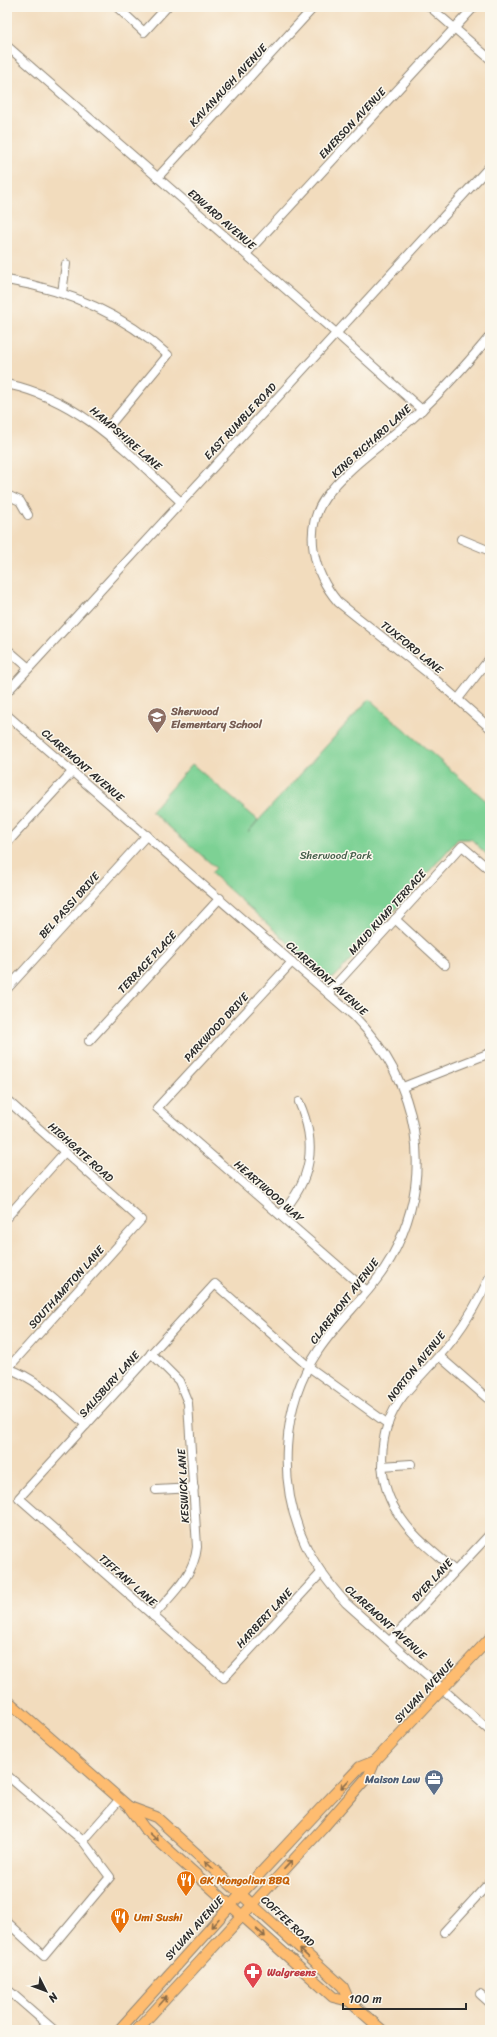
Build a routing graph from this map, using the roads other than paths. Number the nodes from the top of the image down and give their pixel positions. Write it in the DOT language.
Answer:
graph roads {
  1 [pos="117,7"];
  2 [pos="167,7"];
  3 [pos="314,7"];
  4 [pos="430,7"];
  5 [pos="474,7"];
  6 [pos="454,28"];
  7 [pos="7,46"];
  8 [pos="490,59"];
  9 [pos="490,166"];
  10 [pos="158,177"];
  11 [pos="246,254"];
  12 [pos="66,264"];
  13 [pos="7,280"];
  14 [pos="62,293"];
  15 [pos="336,333"];
  16 [pos="490,336"];
  17 [pos="7,384"];
  18 [pos="422,410"];
  19 [pos="105,432"];
  20 [pos="7,495"];
  21 [pos="181,502"];
  22 [pos="28,515"];
  23 [pos="461,540"];
  24 [pos="490,551"];
  25 [pos="323,582"];
  26 [pos="7,649"];
  27 [pos="490,658"];
  28 [pos="29,668"];
  29 [pos="7,692"];
  30 [pos="458,699"];
  31 [pos="7,715"];
  32 [pos="490,728"];
  33 [pos="73,772"];
  34 [pos="147,835"];
  35 [pos="7,843"];
  36 [pos="490,870"];
  37 [pos="220,898"];
  38 [pos="395,919"];
  39 [pos="292,962"];
  40 [pos="445,965"];
  41 [pos="7,989"];
  42 [pos="328,993"];
  43 [pos="89,1041"];
  44 [pos="490,1053"];
  45 [pos="403,1087"];
  46 [pos="7,1100"];
  47 [pos="299,1102"];
  48 [pos="157,1108"];
  49 [pos="64,1153"];
  50 [pos="280,1215"];
  51 [pos="7,1217"];
  52 [pos="141,1220"];
  53 [pos="490,1276"];
  54 [pos="367,1291"];
  55 [pos="151,1353"];
  56 [pos="439,1356"];
  57 [pos="309,1367"];
  58 [pos="7,1368"];
  59 [pos="488,1398"];
  60 [pos="388,1424"];
  61 [pos="86,1425"];
  62 [pos="411,1464"];
  63 [pos="382,1466"];
  64 [pos="194,1488"];
  65 [pos="156,1490"];
  66 [pos="19,1498"];
  67 [pos="490,1534"];
  68 [pos="455,1571"];
  69 [pos="321,1572"];
  70 [pos="153,1616"];
  71 [pos="490,1638"];
  72 [pos="390,1641"];
  73 [pos="224,1678"];
  74 [pos="443,1688"];
  75 [pos="7,1701"];
  76 [pos="490,1731"];
  77 [pos="375,1761"];
  78 [pos="7,1780"];
  79 [pos="120,1799"];
  80 [pos="129,1807"];
  81 [pos="83,1842"];
  82 [pos="490,1882"];
  83 [pos="241,1894"];
  84 [pos="252,1904"];
  85 [pos="231,1905"];
  86 [pos="241,1915"];
  87 [pos="7,1922"];
  88 [pos="444,1932"];
  89 [pos="7,1989"];
  90 [pos="480,1994"];
  91 [pos="349,2001"];
  92 [pos="490,2003"];
  93 [pos="54,2030"];
  94 [pos="119,2030"];
  95 [pos="137,2030"];
  96 [pos="382,2030"];
  1 -- 2 [label="street"];
  3 -- 10 [label="street, KAVANAUGH AVENUE"];
  4 -- 6 [label="street"];
  5 -- 6 [label="street, EMERSON AVENUE"];
  6 -- 8 [label="street"];
  6 -- 11 [label="street, EMERSON AVENUE"];
  7 -- 10 [label="street, EDWARD AVENUE"];
  9 -- 15 [label="street, EAST RUMBLE ROAD"];
  10 -- 11 [label="street, EDWARD AVENUE"];
  11 -- 15 [label="street, EDWARD AVENUE"];
  12 -- 14 [label="street"];
  13 -- 14 [label="street"];
  14 -- 19 [label="street"];
  15 -- 18 [label="street, EDWARD AVENUE"];
  15 -- 21 [label="street, EAST RUMBLE ROAD"];
  16 -- 18 [label="street, KING RICHARD LANE"];
  17 -- 19 [label="street, HAMPSHIRE LANE"];
  18 -- 25 [label="street, KING RICHARD LANE"];
  19 -- 21 [label="street, HAMPSHIRE LANE"];
  20 -- 22 [label="street"];
  21 -- 28 [label="street, EAST RUMBLE ROAD"];
  23 -- 24 [label="street"];
  25 -- 30 [label="street, TUXFORD LANE"];
  26 -- 28 [label="street"];
  27 -- 30 [label="street"];
  28 -- 29 [label="street, EAST RUMBLE ROAD"];
  30 -- 32 [label="street, TUXFORD LANE"];
  31 -- 33 [label="street, CLAREMONT AVENUE"];
  33 -- 34 [label="street, CLAREMONT AVENUE"];
  33 -- 35 [label="street"];
  34 -- 37 [label="street, CLAREMONT AVENUE"];
  34 -- 41 [label="street, BEL PASSI DRIVE"];
  36 -- 38 [label="street, MAUD KUMP TERRACE"];
  37 -- 39 [label="street, CLAREMONT AVENUE"];
  37 -- 43 [label="street, TERRACE PLACE"];
  38 -- 40 [label="street"];
  38 -- 42 [label="street, MAUD KUMP TERRACE"];
  39 -- 42 [label="street, CLAREMONT AVENUE"];
  39 -- 48 [label="street, PARKWOOD DRIVE"];
  42 -- 45 [label="street, CLAREMONT AVENUE"];
  44 -- 45 [label="street"];
  45 -- 54 [label="street, CLAREMONT AVENUE"];
  46 -- 49 [label="street, HIGHGATE ROAD"];
  47 -- 50 [label="street"];
  48 -- 50 [label="street, HEARTWOOD WAY"];
  49 -- 51 [label="street"];
  49 -- 52 [label="street, HIGHGATE ROAD"];
  50 -- 54 [label="street, HEARTWOOD WAY"];
  52 -- 58 [label="street, SOUTHAMPTON LANE"];
  53 -- 56 [label="street, NORTON AVENUE"];
  54 -- 57 [label="street, CLAREMONT AVENUE"];
  55 -- 57 [label="street, SALISBURY LANE"];
  55 -- 61 [label="street, SALISBURY LANE"];
  55 -- 64 [label="street, KESWICK LANE"];
  56 -- 59 [label="street"];
  56 -- 60 [label="street, NORTON AVENUE"];
  57 -- 60 [label="street"];
  57 -- 69 [label="street, CLAREMONT AVENUE"];
  58 -- 61 [label="street"];
  60 -- 63 [label="street, NORTON AVENUE"];
  61 -- 66 [label="street, SALISBURY LANE"];
  62 -- 63 [label="street"];
  63 -- 68 [label="street, NORTON AVENUE"];
  64 -- 65 [label="street"];
  64 -- 70 [label="street, KESWICK LANE"];
  66 -- 70 [label="street, TIFFANY LANE"];
  67 -- 68 [label="street, DYER LANE"];
  68 -- 72 [label="street, DYER LANE"];
  69 -- 72 [label="street, CLAREMONT AVENUE"];
  69 -- 73 [label="street, HARBERT LANE"];
  70 -- 73 [label="street, TIFFANY LANE"];
  71 -- 74 [label="main road, SYLVAN AVENUE"];
  72 -- 74 [label="street, CLAREMONT AVENUE"];
  74 -- 76 [label="street, CLAREMONT AVENUE"];
  74 -- 77 [label="main road, SYLVAN AVENUE"];
  75 -- 79 [label="main road, COFFEE ROAD"];
  77 -- 83 [label="main road, SYLVAN AVENUE, one-way"];
  84 -- 77 [label="main road, SYLVAN AVENUE, one-way"];
  78 -- 81 [label="street"];
  79 -- 80 [label="main road, COFFEE ROAD"];
  79 -- 81 [label="street"];
  83 -- 80 [label="main road, COFFEE ROAD, one-way"];
  80 -- 85 [label="main road, COFFEE ROAD, one-way"];
  81 -- 87 [label="street"];
  82 -- 88 [label="street"];
  83 -- 84 [label="main road, COFFEE ROAD"];
  83 -- 85 [label="main road, SYLVAN AVENUE"];
  84 -- 86 [label="main road, SYLVAN AVENUE"];
  91 -- 84 [label="main road, COFFEE ROAD, one-way"];
  85 -- 86 [label="main road, COFFEE ROAD"];
  85 -- 94 [label="main road, SYLVAN AVENUE, one-way"];
  86 -- 91 [label="main road, COFFEE ROAD, one-way"];
  95 -- 86 [label="main road, SYLVAN AVENUE, one-way"];
  89 -- 93 [label="street"];
  90 -- 92 [label="street"];
  91 -- 96 [label="main road, COFFEE ROAD"];
}
